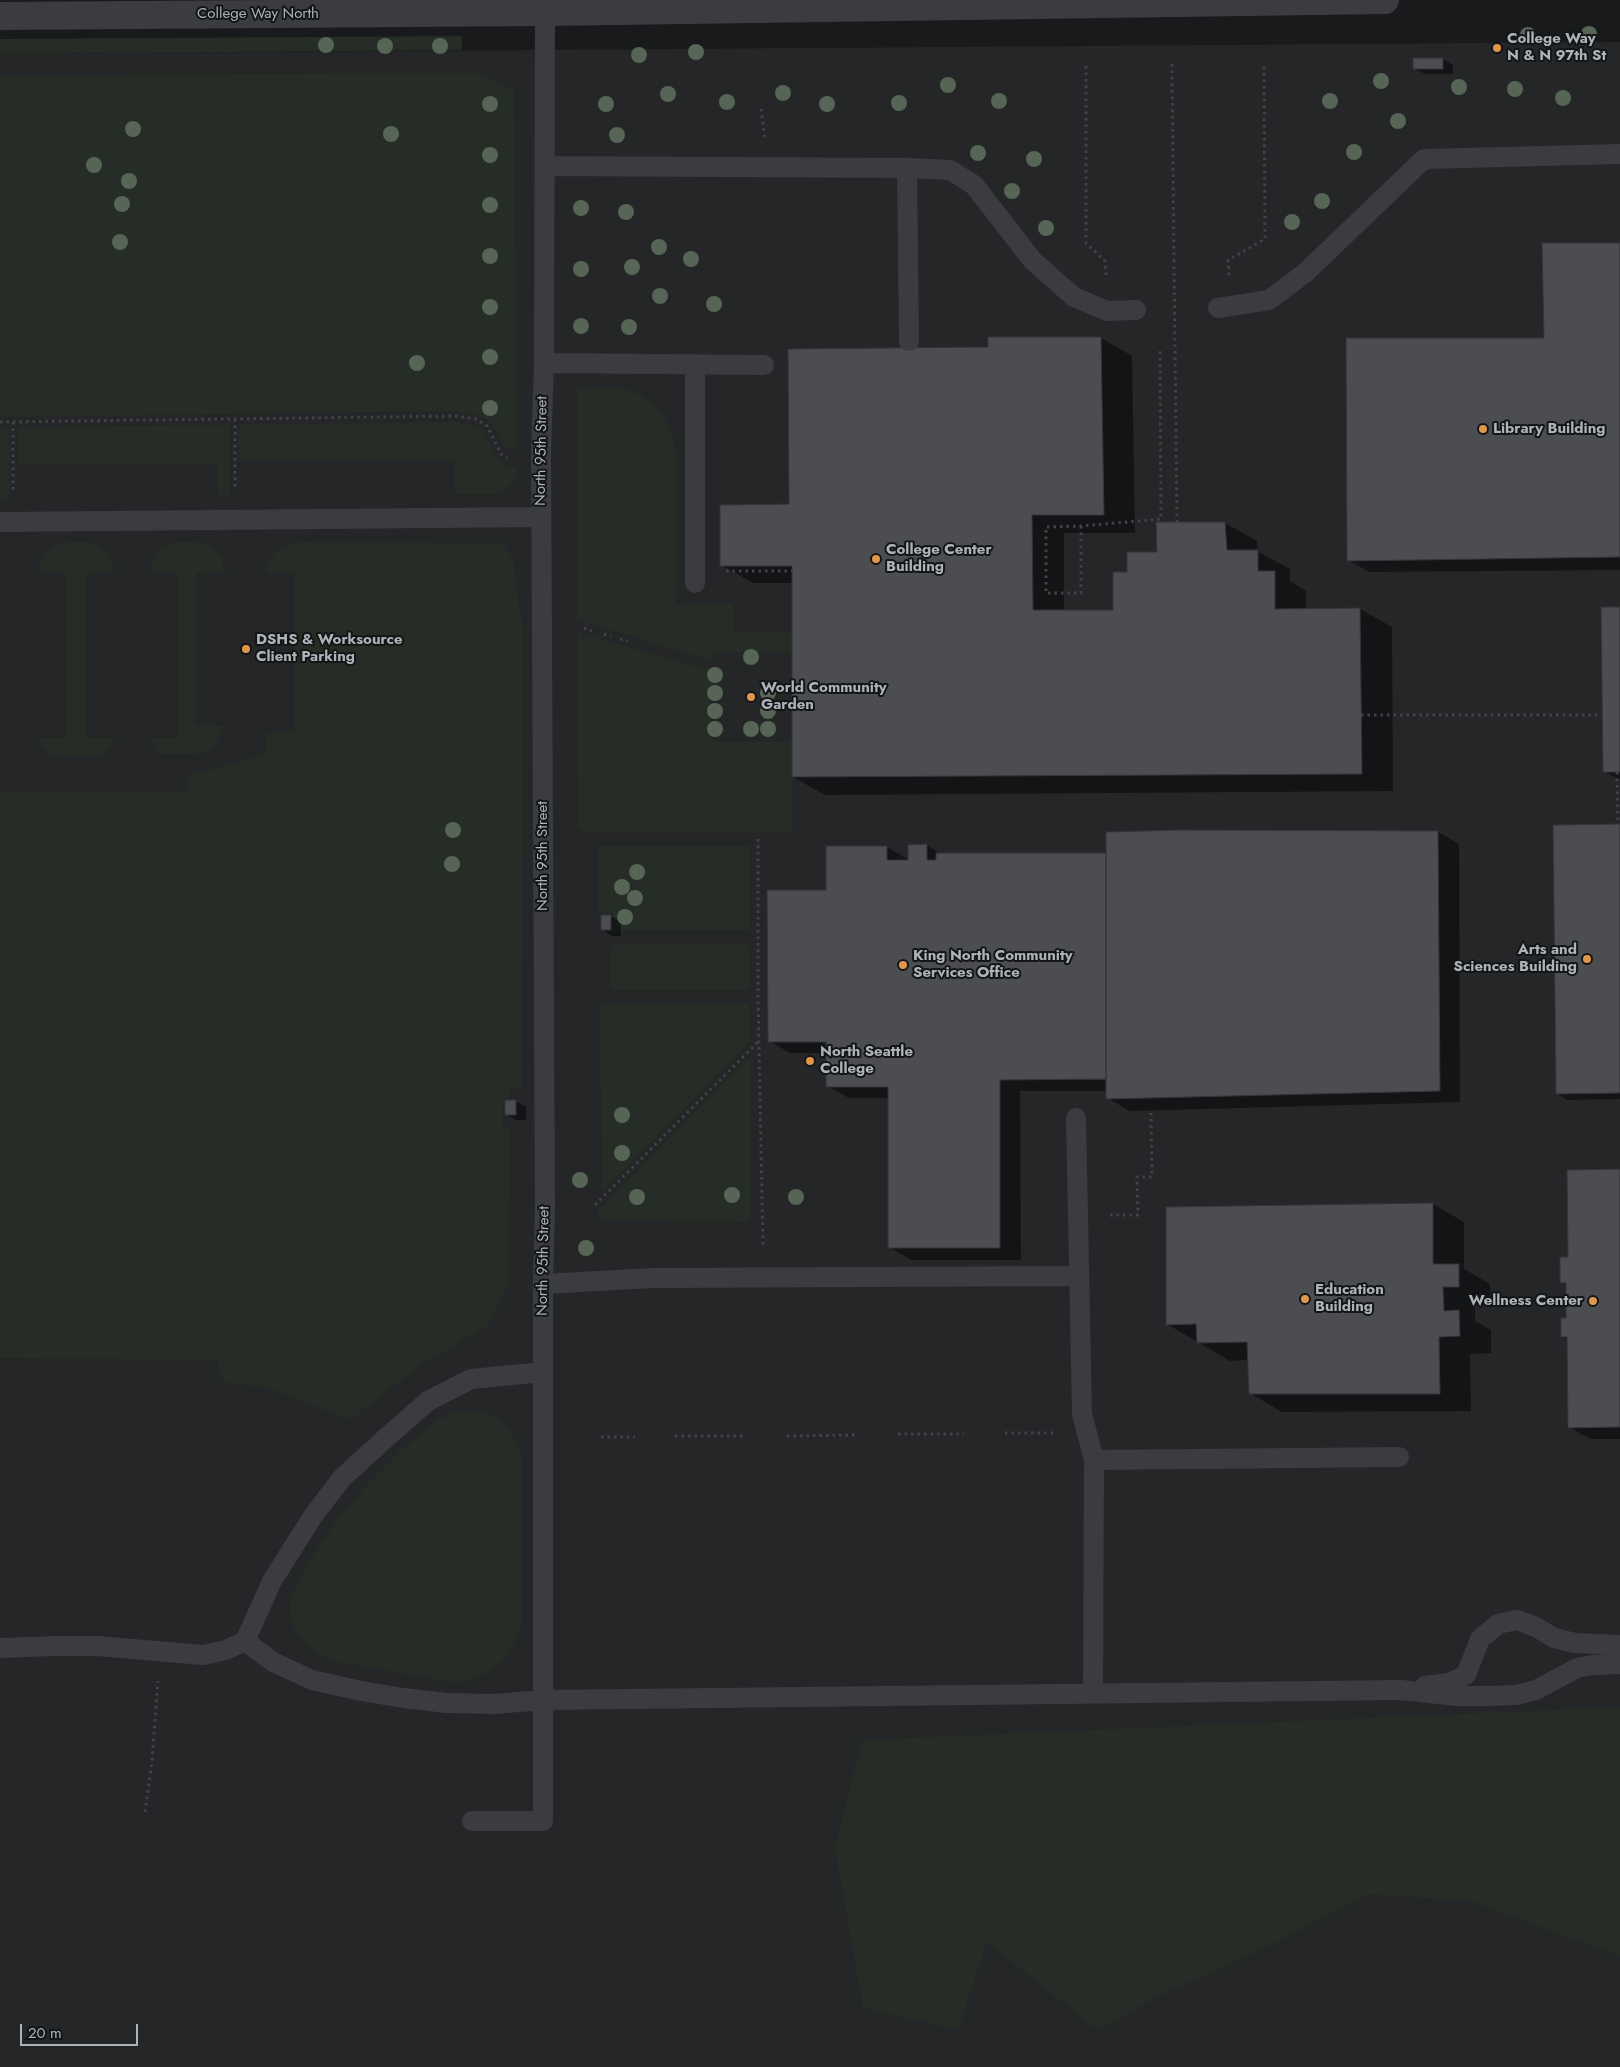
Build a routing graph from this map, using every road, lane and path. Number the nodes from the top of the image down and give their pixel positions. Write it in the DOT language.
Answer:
graph roads {
  1 [pos="1385,0"];
  2 [pos="545,12"];
  3 [pos="0,16"];
  4 [pos="1264,63"];
  5 [pos="1172,64"];
  6 [pos="1086,66"];
  7 [pos="760,109"];
  8 [pos="766,146"];
  9 [pos="1620,154"];
  10 [pos="545,166"];
  11 [pos="907,168"];
  12 [pos="1106,276"];
  13 [pos="1229,276"];
  14 [pos="1218,308"];
  15 [pos="1136,310"];
  16 [pos="909,341"];
  17 [pos="1160,350"];
  18 [pos="544,363"];
  19 [pos="695,364"];
  20 [pos="764,365"];
  21 [pos="235,419"];
  22 [pos="0,422"];
  23 [pos="14,422"];
  24 [pos="506,458"];
  25 [pos="235,497"];
  26 [pos="14,499"];
  27 [pos="541,518"];
  28 [pos="0,522"];
  29 [pos="1177,522"];
  30 [pos="1081,526"];
  31 [pos="792,571"];
  32 [pos="695,577"];
  33 [pos="584,628"];
  34 [pos="592,631"];
  35 [pos="604,634"];
  36 [pos="611,636"];
  37 [pos="620,639"];
  38 [pos="628,641"];
  39 [pos="1361,716"];
  40 [pos="1602,716"];
  41 [pos="1617,772"];
  42 [pos="1618,824"];
  43 [pos="758,839"];
  44 [pos="759,1041"];
  45 [pos="1151,1113"];
  46 [pos="1076,1118"];
  47 [pos="595,1205"];
  48 [pos="1109,1215"];
  49 [pos="762,1243"];
  50 [pos="1079,1276"];
  51 [pos="543,1284"];
  52 [pos="543,1372"];
  53 [pos="1006,1433"];
  54 [pos="1064,1433"];
  55 [pos="898,1434"];
  56 [pos="964,1434"];
  57 [pos="856,1435"];
  58 [pos="675,1436"];
  59 [pos="745,1436"];
  60 [pos="787,1436"];
  61 [pos="601,1437"];
  62 [pos="635,1437"];
  63 [pos="1399,1457"];
  64 [pos="1094,1460"];
  65 [pos="245,1641"];
  66 [pos="1620,1645"];
  67 [pos="0,1648"];
  68 [pos="1620,1664"];
  69 [pos="158,1681"];
  70 [pos="1401,1690"];
  71 [pos="1093,1693"];
  72 [pos="542,1700"];
  73 [pos="145,1812"];
  74 [pos="472,1821"];
  1 -- 2 [label="street, College Way North"];
  2 -- 3 [label="street, College Way North"];
  2 -- 10 [label="lane, North 95th Street"];
  4 -- 13 [label="path"];
  5 -- 29 [label="path, bridge"];
  6 -- 12 [label="path"];
  7 -- 8 [label="path"];
  9 -- 14 [label="lane"];
  10 -- 11 [label="lane"];
  10 -- 18 [label="lane, North 95th Street"];
  11 -- 15 [label="lane"];
  11 -- 16 [label="lane"];
  17 -- 30 [label="path"];
  18 -- 19 [label="lane"];
  18 -- 27 [label="lane, North 95th Street"];
  19 -- 20 [label="lane"];
  19 -- 32 [label="lane"];
  21 -- 23 [label="path"];
  21 -- 24 [label="path"];
  21 -- 25 [label="path"];
  22 -- 23 [label="path"];
  23 -- 26 [label="path"];
  27 -- 28 [label="lane"];
  27 -- 51 [label="lane, North 95th Street"];
  30 -- 30 [label="path"];
  31 -- 32 [label="path"];
  33 -- 34 [label="path"];
  35 -- 36 [label="path"];
  37 -- 38 [label="path"];
  39 -- 40 [label="path"];
  41 -- 42 [label="path"];
  43 -- 44 [label="path"];
  44 -- 47 [label="path"];
  44 -- 49 [label="path"];
  45 -- 48 [label="path"];
  46 -- 50 [label="lane"];
  50 -- 51 [label="lane"];
  50 -- 64 [label="lane"];
  51 -- 52 [label="lane, North 95th Street"];
  52 -- 65 [label="lane"];
  52 -- 72 [label="lane, North 95th Street"];
  53 -- 54 [label="path"];
  55 -- 56 [label="path"];
  57 -- 60 [label="path"];
  58 -- 59 [label="path"];
  61 -- 62 [label="path"];
  63 -- 64 [label="lane"];
  64 -- 71 [label="lane"];
  65 -- 67 [label="lane"];
  65 -- 72 [label="lane"];
  66 -- 70 [label="lane"];
  68 -- 70 [label="lane"];
  69 -- 73 [label="path"];
  70 -- 71 [label="lane"];
  71 -- 72 [label="lane"];
  72 -- 74 [label="lane, North 95th Street"];
}
